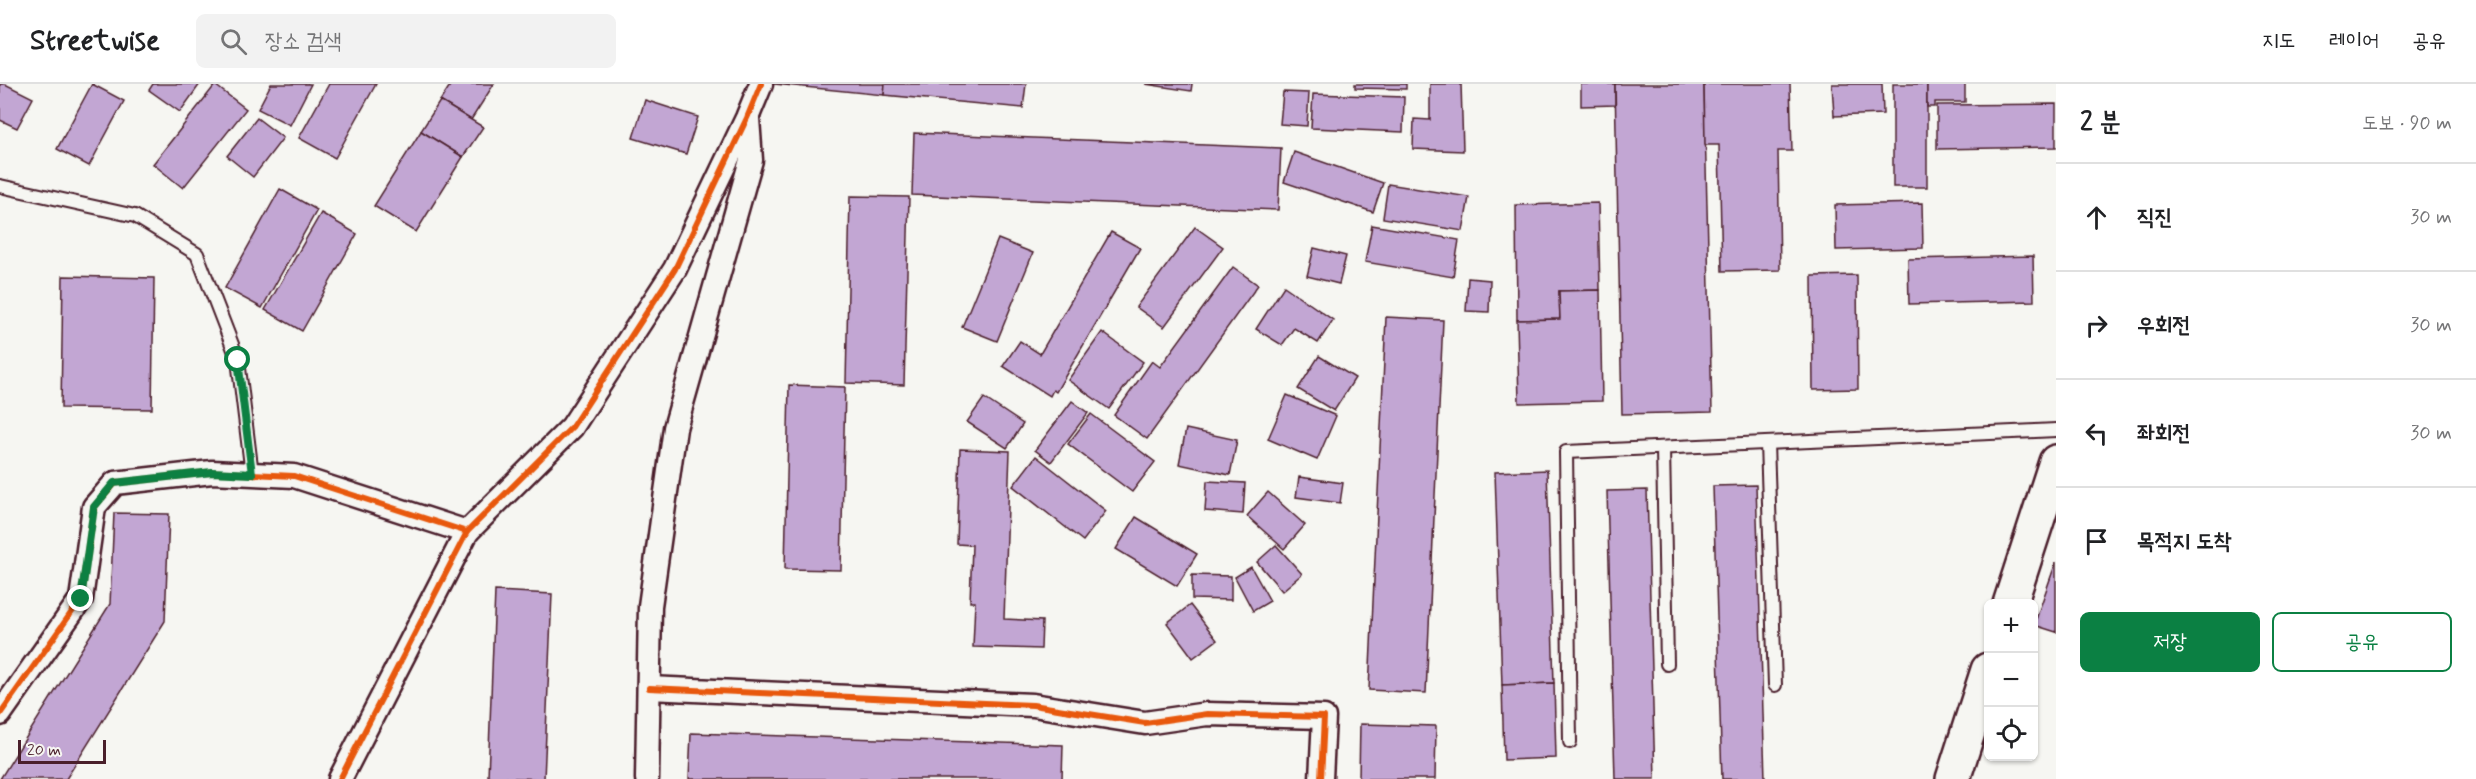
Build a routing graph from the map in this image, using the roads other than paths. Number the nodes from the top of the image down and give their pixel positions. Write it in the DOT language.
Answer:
graph roads {
  1 [pos="760,84"];
  2 [pos="747,118"];
  3 [pos="0,186"];
  4 [pos="2056,430"];
  5 [pos="1767,443"];
  6 [pos="1663,448"];
  7 [pos="2056,462"];
  8 [pos="252,474"];
  9 [pos="467,532"];
  10 [pos="2011,599"];
  11 [pos="1667,664"];
  12 [pos="1775,684"];
  13 [pos="1984,685"];
  14 [pos="649,688"];
  15 [pos="0,714"];
  16 [pos="1570,742"];
  17 [pos="340,779"];
  18 [pos="647,779"];
  19 [pos="1321,779"];
  20 [pos="1953,779"];
  1 -- 2 [label="street"];
  2 -- 9 [label="street"];
  2 -- 14 [label="street"];
  3 -- 8 [label="lane"];
  4 -- 5 [label="lane"];
  5 -- 6 [label="lane"];
  5 -- 12 [label="lane"];
  6 -- 11 [label="lane"];
  6 -- 16 [label="lane"];
  7 -- 10 [label="street"];
  8 -- 9 [label="street"];
  8 -- 15 [label="street"];
  9 -- 17 [label="street"];
  13 -- 20 [label="street"];
  14 -- 18 [label="street"];
  14 -- 19 [label="street"];
}
